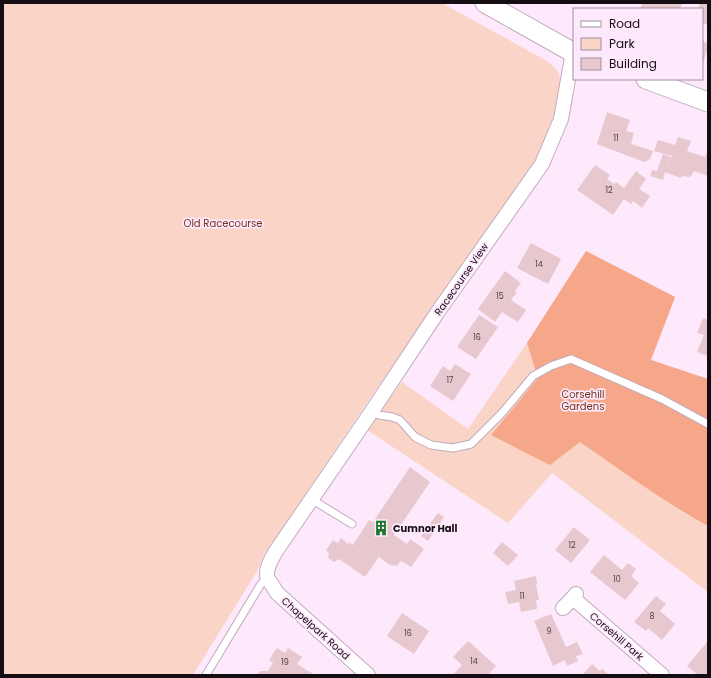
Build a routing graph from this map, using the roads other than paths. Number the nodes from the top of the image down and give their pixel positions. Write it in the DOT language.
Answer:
graph roads {
  1 [pos="485,3"];
  2 [pos="573,53"];
  3 [pos="649,80"];
  4 [pos="708,101"];
  5 [pos="372,412"];
  6 [pos="708,424"];
  7 [pos="311,499"];
  8 [pos="352,524"];
  9 [pos="267,577"];
  10 [pos="562,608"];
  11 [pos="206,675"];
  12 [pos="368,675"];
  13 [pos="662,675"];
  1 -- 2 [label="street, Racecourse View"];
  2 -- 5 [label="street, Racecourse View"];
  3 -- 4 [label="street"];
  5 -- 6 [label="lane"];
  5 -- 7 [label="street, Racecourse View"];
  7 -- 8 [label="lane"];
  7 -- 9 [label="street, Racecourse View"];
  9 -- 11 [label="lane"];
  9 -- 12 [label="street, Chapelpark Road"];
  10 -- 13 [label="street, Corsehill Park"];
}
